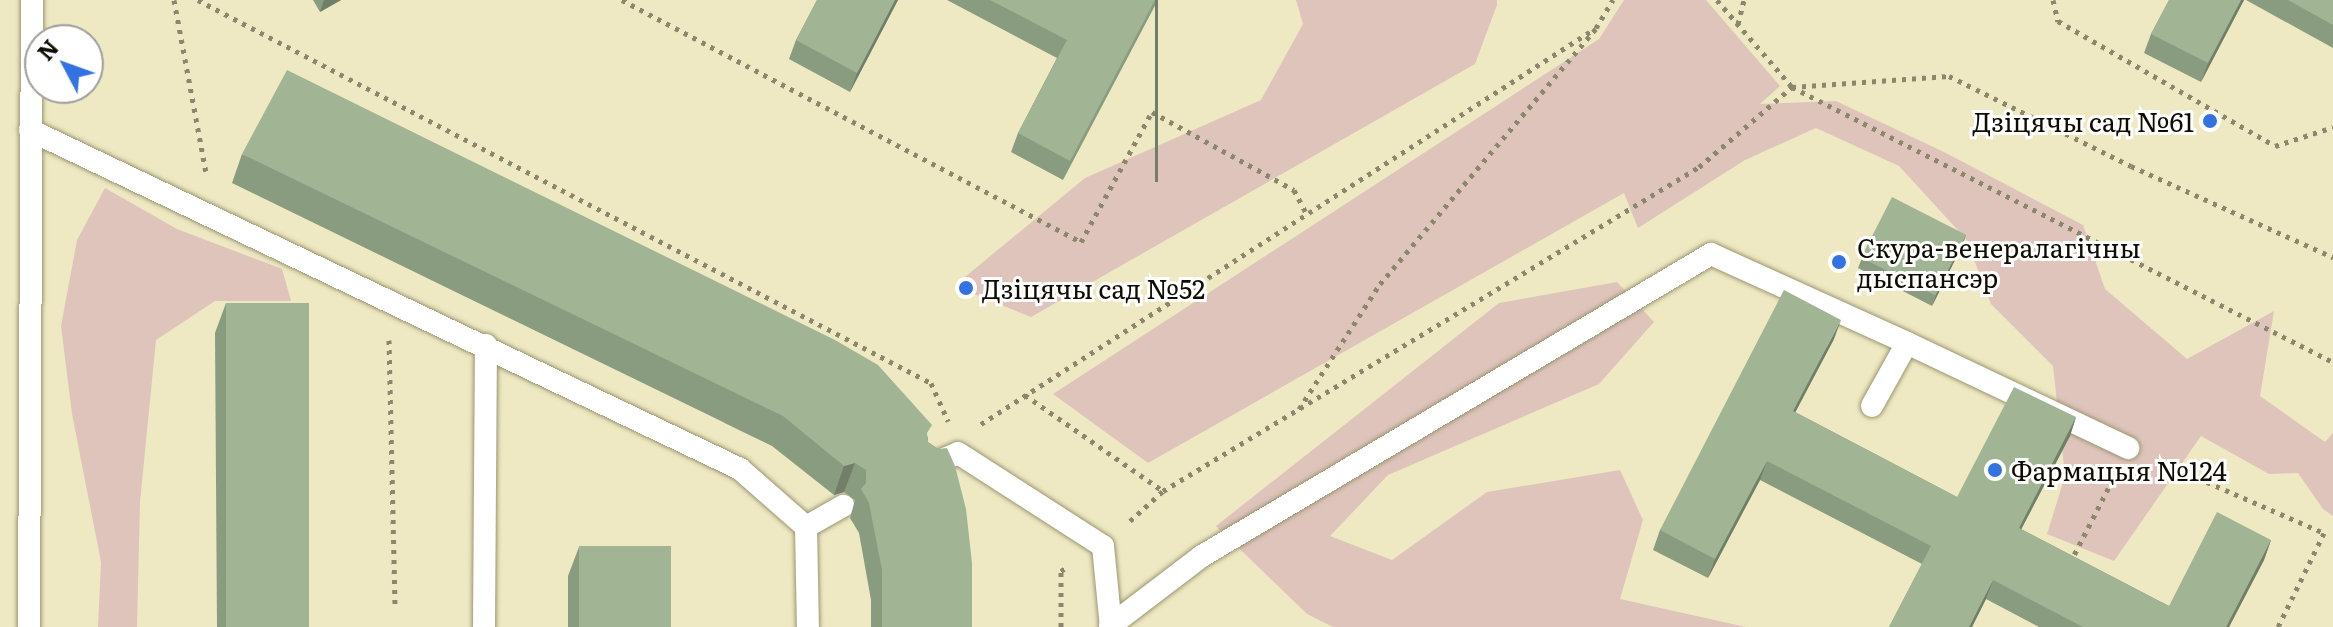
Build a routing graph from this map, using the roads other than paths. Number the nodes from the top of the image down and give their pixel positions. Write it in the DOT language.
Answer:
graph roads {
  1 [pos="32,0"];
  2 [pos="30,130"];
  3 [pos="1907,343"];
  4 [pos="486,345"];
  5 [pos="1872,406"];
  6 [pos="2128,448"];
  7 [pos="930,465"];
  8 [pos="843,506"];
  9 [pos="806,527"];
  10 [pos="1110,626"];
  11 [pos="29,627"];
  12 [pos="484,627"];
  13 [pos="808,627"];
  1 -- 2 [label="lane"];
  2 -- 4 [label="lane"];
  2 -- 11 [label="lane"];
  3 -- 5 [label="lane"];
  3 -- 6 [label="lane"];
  3 -- 10 [label="lane"];
  4 -- 9 [label="lane"];
  4 -- 12 [label="lane"];
  7 -- 10 [label="lane"];
  8 -- 9 [label="lane"];
  9 -- 13 [label="lane"];
}
